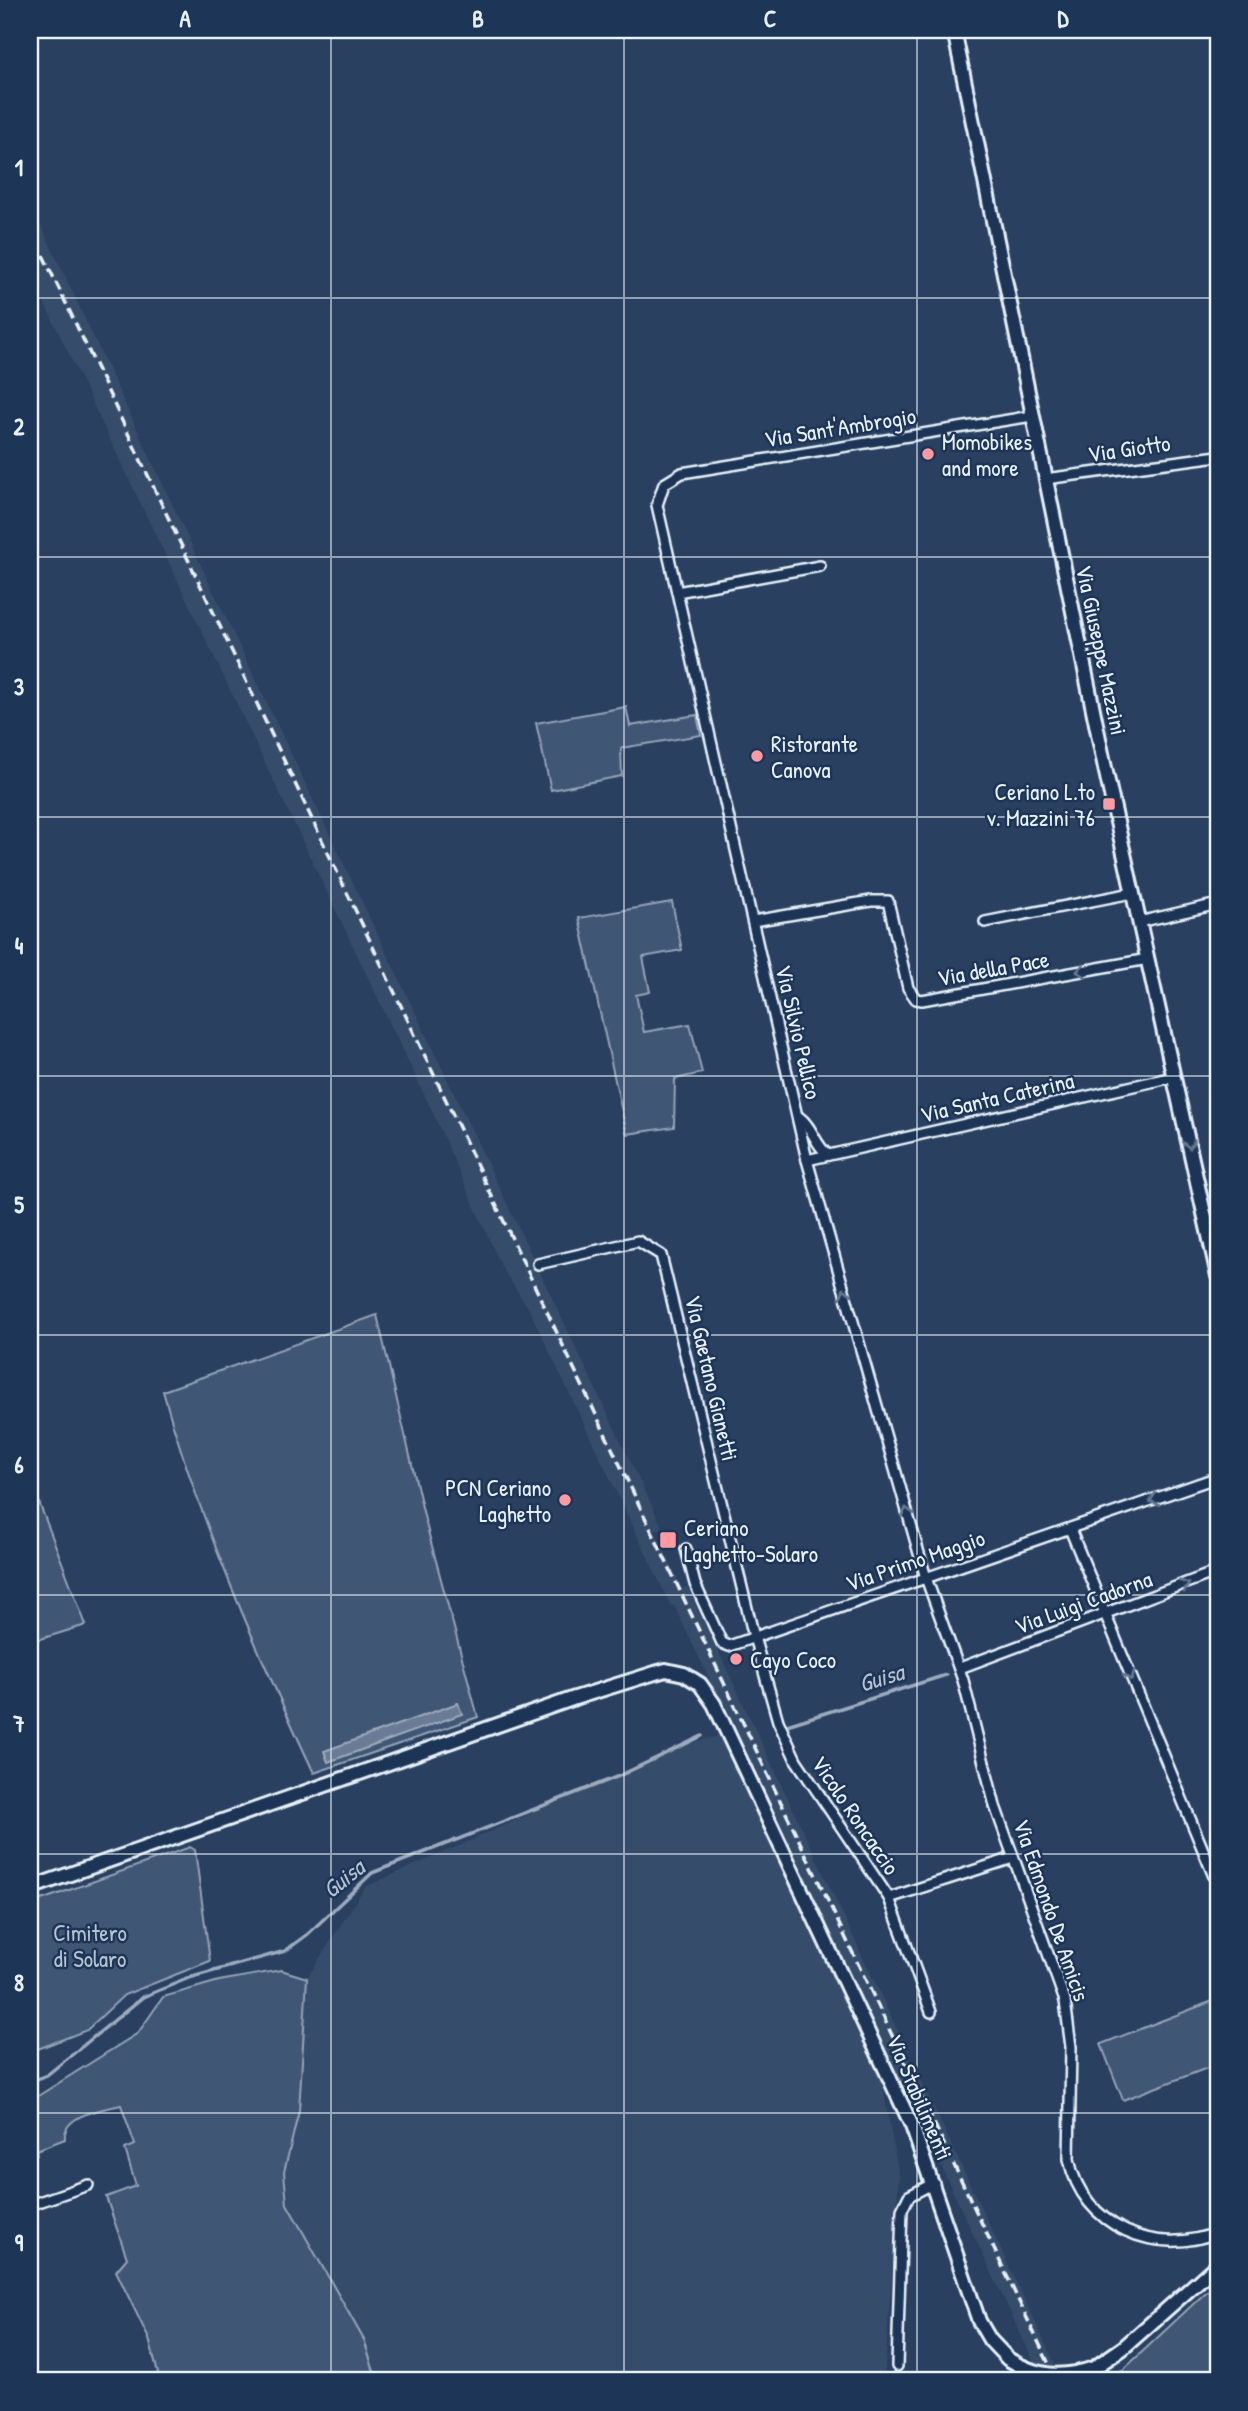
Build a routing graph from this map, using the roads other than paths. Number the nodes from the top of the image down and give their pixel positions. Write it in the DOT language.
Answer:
graph roads {
  1 [pos="954,30"];
  2 [pos="1032,416"];
  3 [pos="1218,456"];
  4 [pos="1045,479"];
  5 [pos="660,490"];
  6 [pos="820,566"];
  7 [pos="677,592"];
  8 [pos="1132,893"];
  9 [pos="1218,904"];
  10 [pos="753,921"];
  11 [pos="985,922"];
  12 [pos="1139,922"];
  13 [pos="1148,959"];
  14 [pos="1173,1077"];
  15 [pos="799,1117"];
  16 [pos="828,1155"];
  17 [pos="807,1160"];
  18 [pos="538,1264"];
  19 [pos="1217,1269"];
  20 [pos="1218,1477"];
  21 [pos="1070,1529"];
  22 [pos="686,1549"];
  23 [pos="1218,1570"];
  24 [pos="926,1578"];
  25 [pos="1105,1612"];
  26 [pos="754,1637"];
  27 [pos="960,1668"];
  28 [pos="1013,1857"];
  29 [pos="1218,1886"];
  30 [pos="30,1888"];
  31 [pos="889,1898"];
  32 [pos="931,2012"];
  33 [pos="934,2183"];
  34 [pos="88,2185"];
  35 [pos="30,2205"];
  36 [pos="1218,2232"];
  37 [pos="1218,2264"];
  38 [pos="897,2366"];
  1 -- 2 [label="street, Via Giuseppe Mazzini"];
  2 -- 4 [label="street, Via Giuseppe Mazzini"];
  2 -- 5 [label="street, Via Sant'Ambrogio"];
  3 -- 4 [label="street, Via Giotto"];
  4 -- 8 [label="street, Via Giuseppe Mazzini"];
  5 -- 7 [label="street, Via Silvio Pellico"];
  6 -- 7 [label="street"];
  7 -- 10 [label="street, Via Silvio Pellico"];
  8 -- 11 [label="street"];
  8 -- 12 [label="street, Via Giuseppe Mazzini"];
  9 -- 12 [label="street"];
  13 -- 10 [label="street, Via della Pace, one-way"];
  10 -- 15 [label="street, Via Silvio Pellico"];
  12 -- 13 [label="street, Via Giuseppe Mazzini"];
  13 -- 14 [label="street, Via Giuseppe Mazzini"];
  14 -- 16 [label="street, Via Santa Caterina"];
  14 -- 19 [label="street, Via Giuseppe Mazzini, one-way"];
  15 -- 16 [label="street"];
  15 -- 17 [label="street, Via Silvio Pellico"];
  16 -- 17 [label="street, Via Santa Caterina"];
  24 -- 17 [label="street, Via Silvio Pellico, one-way"];
  18 -- 26 [label="street, Via Gaetano Gianetti"];
  20 -- 21 [label="street, Via Primo Maggio, one-way"];
  21 -- 24 [label="street, Via Primo Maggio"];
  21 -- 25 [label="street"];
  22 -- 26 [label="street, Via Primo Maggio"];
  25 -- 23 [label="street, Via Luigi Cadorna, one-way"];
  24 -- 26 [label="street, Via Primo Maggio"];
  24 -- 27 [label="street, Via Edmondo De Amicis"];
  25 -- 27 [label="street, Via Luigi Cadorna"];
  25 -- 29 [label="street, one-way"];
  26 -- 31 [label="street, Vicolo Roncaccio"];
  27 -- 28 [label="street, Via Edmondo De Amicis"];
  28 -- 31 [label="street"];
  28 -- 36 [label="street, Via Edmondo De Amicis"];
  30 -- 33 [label="street, Via Stabilimenti"];
  31 -- 32 [label="street, Vicolo Roncaccio"];
  33 -- 37 [label="street, Via Stabilimenti, bridge"];
  33 -- 38 [label="street"];
  34 -- 35 [label="street"];
}
